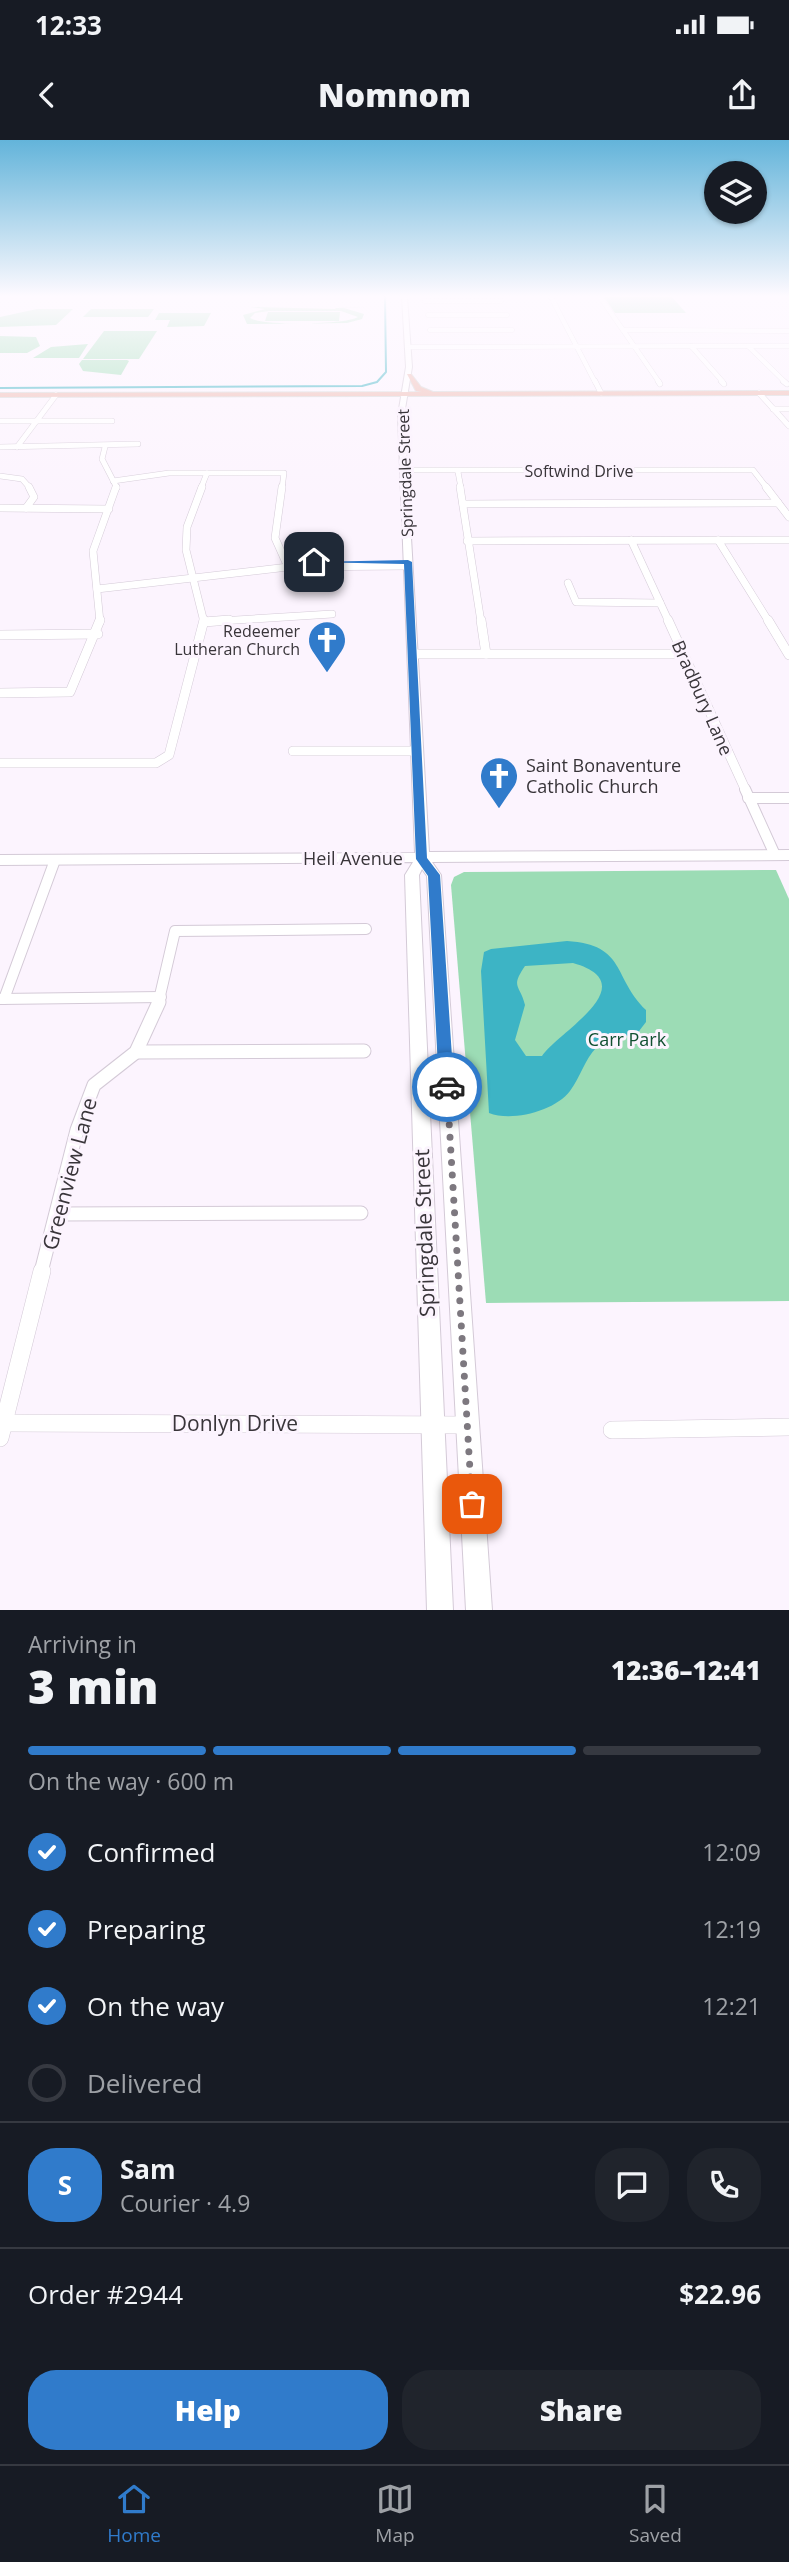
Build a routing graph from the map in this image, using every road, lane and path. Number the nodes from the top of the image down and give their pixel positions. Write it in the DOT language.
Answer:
graph roads {
  1 [pos="408,366"];
  2 [pos="586,366"];
  3 [pos="647,366"];
  4 [pos="708,366"];
  5 [pos="767,366"];
  6 [pos="409,376"];
  7 [pos="660,384"];
  8 [pos="724,384"];
  9 [pos="788,388"];
  10 [pos="601,393"];
  11 [pos="759,393"];
  12 [pos="403,394"];
  13 [pos="457,394"];
  14 [pos="0,395"];
  15 [pos="56,395"];
  16 [pos="789,408"];
  17 [pos="774,409"];
  18 [pos="0,421"];
  19 [pos="37,421"];
  20 [pos="112,421"];
  21 [pos="789,426"];
  22 [pos="138,444"];
  23 [pos="0,447"];
  24 [pos="17,447"];
  25 [pos="105,447"];
  26 [pos="404,470"];
  27 [pos="458,472"];
  28 [pos="207,473"];
  29 [pos="0,475"];
  30 [pos="113,481"];
  31 [pos="778,503"];
  32 [pos="463,504"];
  33 [pos="26,508"];
  34 [pos="0,509"];
  35 [pos="109,509"];
  36 [pos="789,517"];
  37 [pos="631,540"];
  38 [pos="718,540"];
  39 [pos="789,540"];
  40 [pos="467,541"];
  41 [pos="408,564"];
  42 [pos="287,565"];
  43 [pos="194,577"];
  44 [pos="568,583"];
  45 [pos="97,589"];
  46 [pos="660,603"];
  47 [pos="332,614"];
  48 [pos="204,622"];
  49 [pos="97,634"];
  50 [pos="0,635"];
  51 [pos="682,653"];
  52 [pos="413,654"];
  53 [pos="486,654"];
  54 [pos="789,655"];
  55 [pos="0,693"];
  56 [pos="293,751"];
  57 [pos="417,751"];
  58 [pos="0,763"];
  59 [pos="748,798"];
  60 [pos="789,798"];
  61 [pos="782,855"];
  62 [pos="422,859"];
  63 [pos="0,860"];
  64 [pos="55,860"];
  65 [pos="366,929"];
  66 [pos="161,997"];
  67 [pos="2,999"];
  68 [pos="363,1051"];
  69 [pos="136,1052"];
  70 [pos="361,1213"];
  71 [pos="58,1214"];
  72 [pos="467,1424"];
  73 [pos="431,1425"];
  74 [pos="789,1427"];
  75 [pos="612,1430"];
  76 [pos="2,1431"];
  77 [pos="440,1610"];
  78 [pos="479,1610"];
  1 -- 6 [label="main road, Springdale Street"];
  2 -- 10 [label="street"];
  3 -- 7 [label="street"];
  4 -- 8 [label="street"];
  5 -- 9 [label="street"];
  6 -- 12 [label="main road, Springdale Street"];
  6 -- 13 [label="main road"];
  9 -- 11 [label="main road"];
  10 -- 11 [label="main road"];
  10 -- 13 [label="main road"];
  11 -- 17 [label="street"];
  12 -- 13 [label="main road"];
  12 -- 15 [label="main road"];
  12 -- 26 [label="main road, Springdale Street"];
  14 -- 15 [label="main road"];
  15 -- 19 [label="street"];
  16 -- 17 [label="street"];
  17 -- 21 [label="street"];
  18 -- 19 [label="street"];
  19 -- 20 [label="street"];
  19 -- 24 [label="street"];
  22 -- 25 [label="street"];
  23 -- 24 [label="street"];
  24 -- 25 [label="street"];
  25 -- 30 [label="street"];
  26 -- 27 [label="street, Softwind Drive"];
  26 -- 41 [label="main road, Springdale Street"];
  27 -- 31 [label="street, Softwind Drive"];
  27 -- 32 [label="street"];
  28 -- 30 [label="street"];
  28 -- 42 [label="street"];
  28 -- 43 [label="street"];
  29 -- 33 [label="street"];
  30 -- 35 [label="street"];
  31 -- 32 [label="street"];
  31 -- 36 [label="street"];
  32 -- 40 [label="street"];
  33 -- 34 [label="street"];
  33 -- 35 [label="street"];
  35 -- 45 [label="street"];
  37 -- 38 [label="street"];
  37 -- 40 [label="street"];
  37 -- 46 [label="street, Bradbury Lane"];
  38 -- 39 [label="street"];
  38 -- 54 [label="street"];
  40 -- 53 [label="street"];
  41 -- 42 [label="street"];
  41 -- 52 [label="main road, Springdale Street"];
  42 -- 43 [label="street"];
  43 -- 45 [label="street"];
  43 -- 48 [label="street"];
  44 -- 46 [label="street"];
  45 -- 49 [label="street"];
  46 -- 51 [label="street, Bradbury Lane"];
  47 -- 48 [label="street"];
  48 -- 58 [label="street"];
  49 -- 50 [label="street"];
  49 -- 55 [label="street"];
  51 -- 53 [label="street"];
  51 -- 59 [label="street, Bradbury Lane"];
  52 -- 53 [label="street"];
  52 -- 57 [label="main road, Springdale Street"];
  56 -- 57 [label="street"];
  57 -- 62 [label="main road, Springdale Street"];
  59 -- 60 [label="street"];
  59 -- 61 [label="street, Bradbury Lane"];
  61 -- 62 [label="main road, Heil Avenue"];
  62 -- 64 [label="main road, Heil Avenue"];
  62 -- 72 [label="main road, Springdale Street"];
  62 -- 73 [label="main road, Springdale Street"];
  63 -- 64 [label="main road, Heil Avenue"];
  64 -- 67 [label="street"];
  65 -- 66 [label="street, Greenview Lane"];
  66 -- 67 [label="street"];
  66 -- 69 [label="street, Greenview Lane"];
  68 -- 69 [label="street"];
  69 -- 71 [label="street, Greenview Lane"];
  70 -- 71 [label="street"];
  71 -- 76 [label="street, Greenview Lane"];
  72 -- 73 [label="street, Donlyn Drive"];
  72 -- 78 [label="main road, Springdale Street"];
  73 -- 76 [label="street, Donlyn Drive"];
  73 -- 77 [label="main road, Springdale Street"];
  74 -- 75 [label="street"];
}
